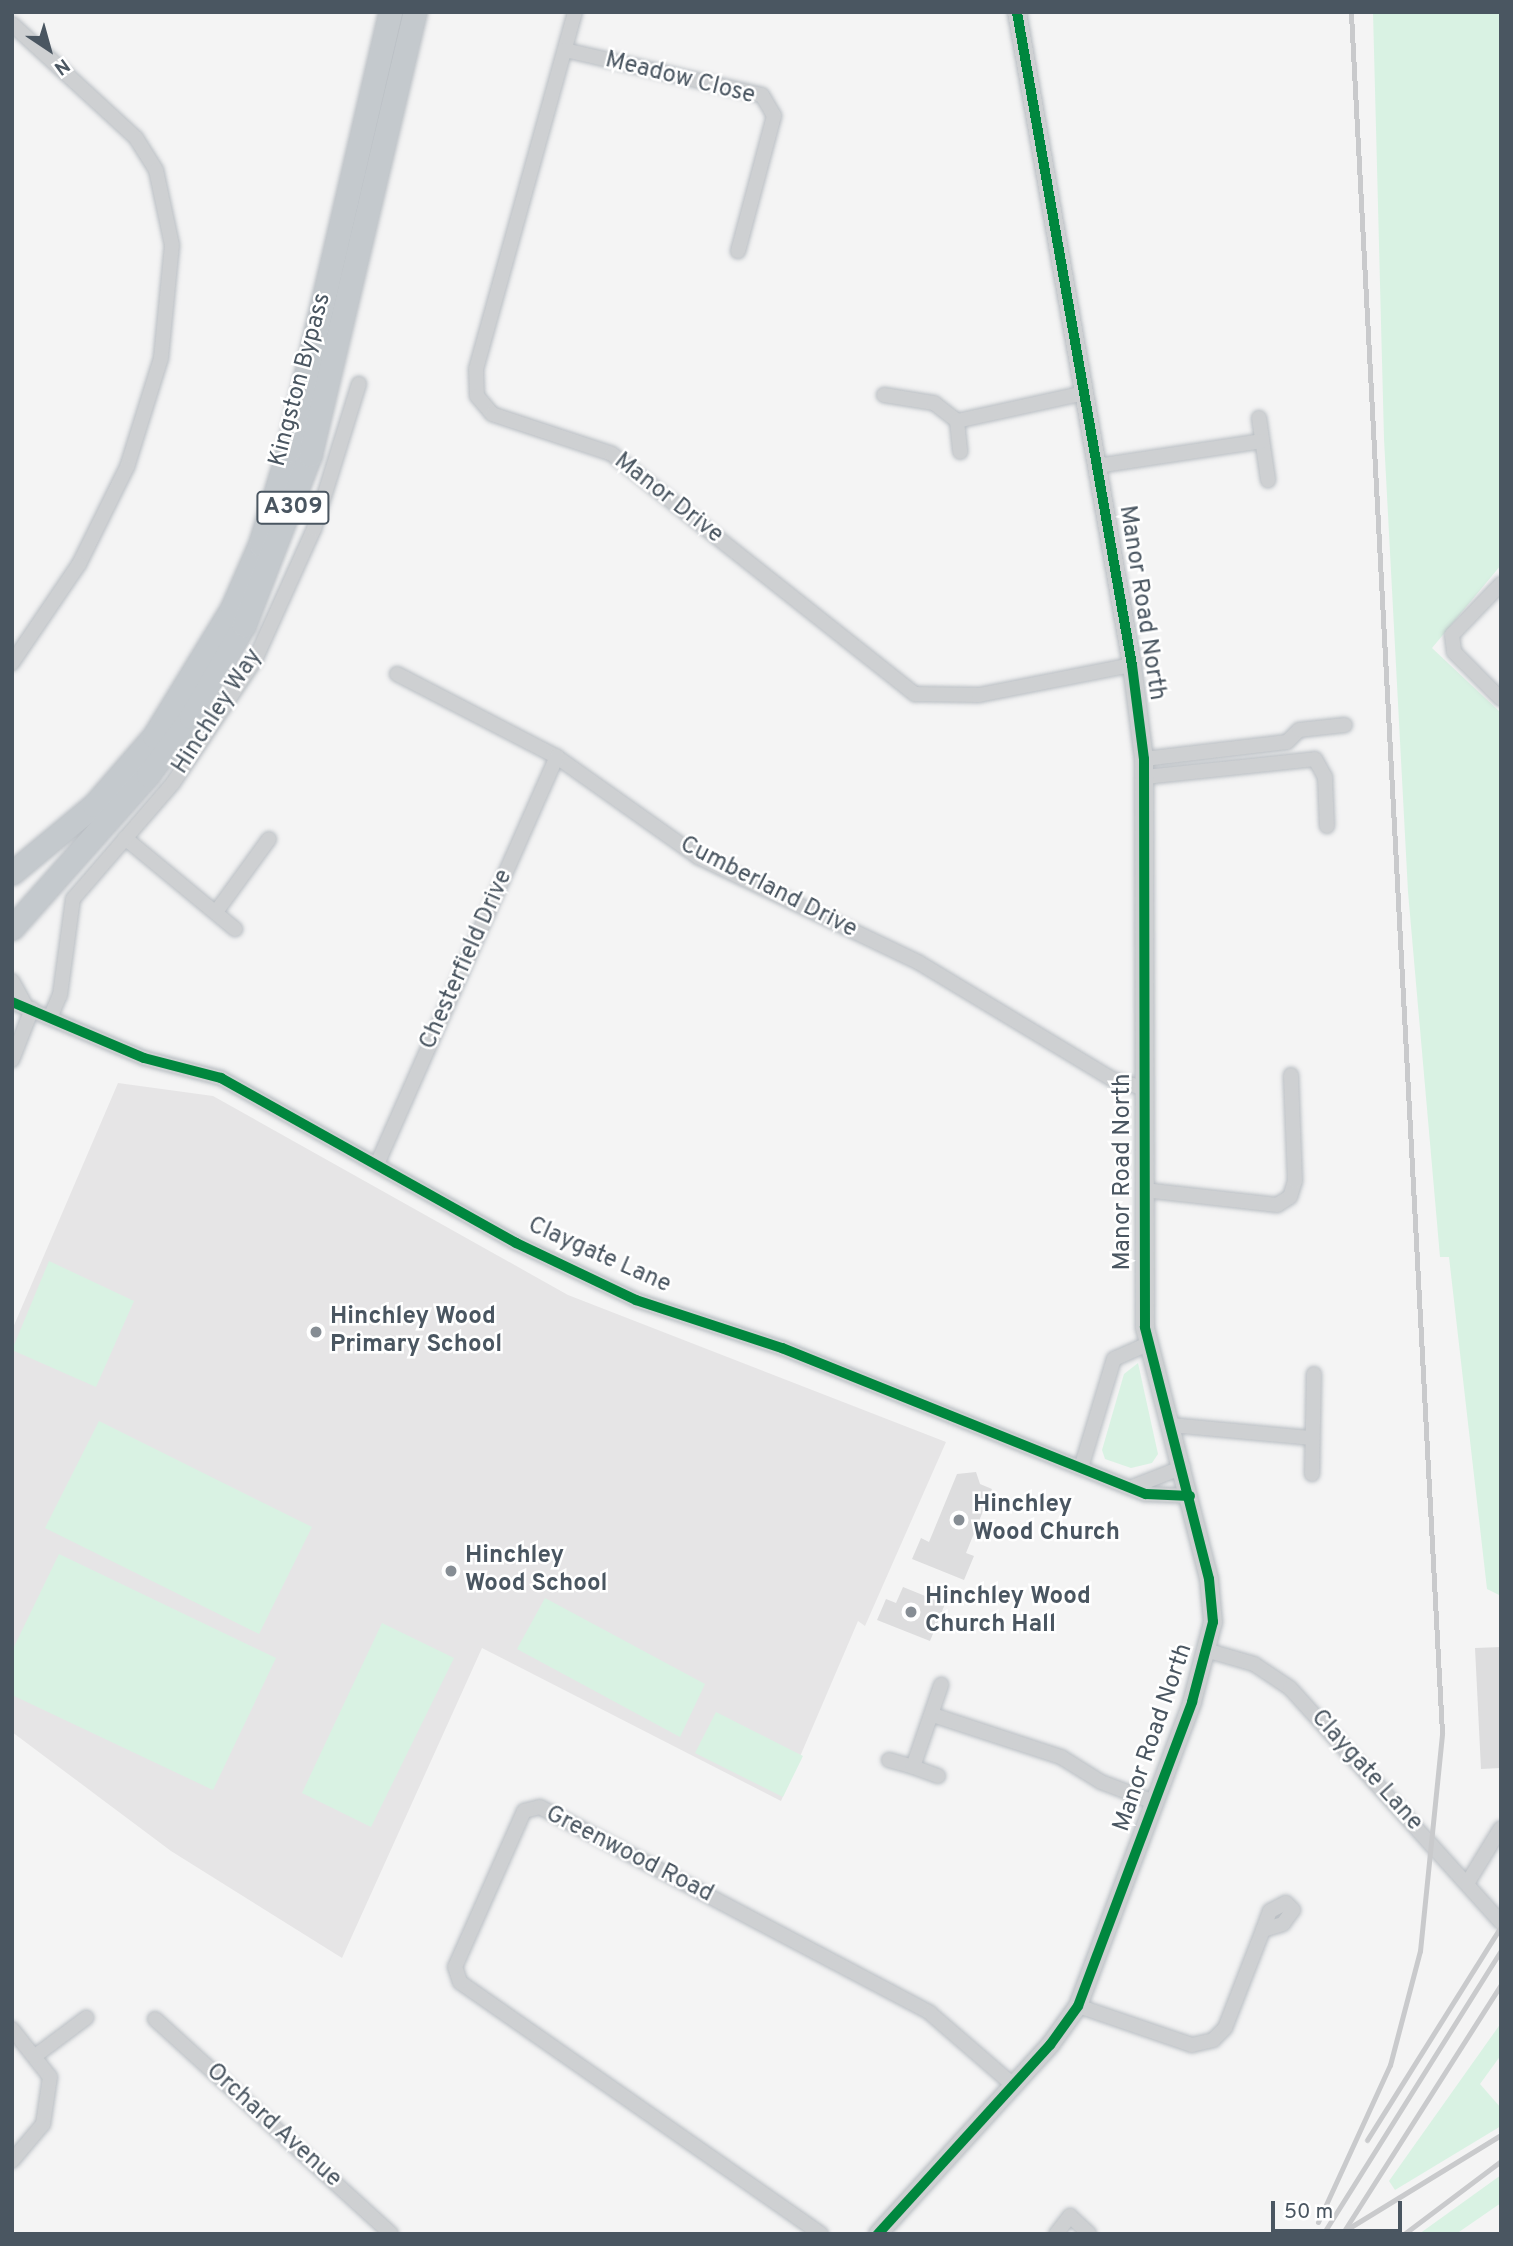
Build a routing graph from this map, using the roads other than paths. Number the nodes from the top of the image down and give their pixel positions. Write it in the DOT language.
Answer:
graph roads {
  1 [pos="390,12"];
  2 [pos="415,12"];
  3 [pos="575,12"];
  4 [pos="1017,12"];
  5 [pos="12,24"];
  6 [pos="565,50"];
  7 [pos="738,251"];
  8 [pos="359,384"];
  9 [pos="1084,393"];
  10 [pos="884,395"];
  11 [pos="1258,418"];
  12 [pos="957,421"];
  13 [pos="1262,441"];
  14 [pos="960,452"];
  15 [pos="1097,466"];
  16 [pos="1268,480"];
  17 [pos="1501,584"];
  18 [pos="12,663"];
  19 [pos="1132,665"];
  20 [pos="397,674"];
  21 [pos="1501,699"];
  22 [pos="1345,725"];
  23 [pos="557,757"];
  24 [pos="1144,759"];
  25 [pos="1145,777"];
  26 [pos="1327,826"];
  27 [pos="125,838"];
  28 [pos="269,839"];
  29 [pos="12,873"];
  30 [pos="216,912"];
  31 [pos="12,929"];
  32 [pos="235,929"];
  33 [pos="12,981"];
  34 [pos="24,1006"];
  35 [pos="50,1018"];
  36 [pos="12,1060"];
  37 [pos="1291,1075"];
  38 [pos="1146,1089"];
  39 [pos="378,1162"];
  40 [pos="1144,1190"];
  41 [pos="1147,1344"];
  42 [pos="1314,1374"];
  43 [pos="1171,1425"];
  44 [pos="1312,1438"];
  45 [pos="1183,1467"];
  46 [pos="1081,1468"];
  47 [pos="1312,1474"];
  48 [pos="1132,1487"];
  49 [pos="1190,1496"];
  50 [pos="1209,1651"];
  51 [pos="941,1685"];
  52 [pos="933,1715"];
  53 [pos="888,1760"];
  54 [pos="913,1767"];
  55 [pos="938,1776"];
  56 [pos="1153,1802"];
  57 [pos="1501,1828"];
  58 [pos="1468,1882"];
  59 [pos="1501,1922"];
  60 [pos="1263,1930"];
  61 [pos="1078,2006"];
  62 [pos="86,2018"];
  63 [pos="155,2019"];
  64 [pos="12,2029"];
  65 [pos="35,2056"];
  66 [pos="1013,2085"];
  67 [pos="12,2161"];
  68 [pos="391,2234"];
  69 [pos="821,2234"];
  70 [pos="877,2234"];
  71 [pos="1056,2234"];
  72 [pos="1089,2234"];
  1 -- 29 [label="highway, Kingston Bypass / A309"];
  2 -- 31 [label="highway, Kingston Bypass / A309"];
  3 -- 6 [label="street, Manor Drive"];
  4 -- 9 [label="street, Manor Road North"];
  5 -- 18 [label="street"];
  6 -- 7 [label="street, Meadow Close"];
  6 -- 19 [label="street, Manor Drive"];
  8 -- 27 [label="street, Hinchley Way"];
  9 -- 12 [label="street"];
  9 -- 15 [label="street, Manor Road North"];
  10 -- 12 [label="street"];
  11 -- 13 [label="street"];
  12 -- 14 [label="street"];
  13 -- 15 [label="street"];
  13 -- 16 [label="street"];
  15 -- 19 [label="street, Manor Road North"];
  17 -- 21 [label="street"];
  19 -- 24 [label="street, Manor Road North"];
  20 -- 23 [label="street, Cumberland Drive"];
  22 -- 24 [label="street"];
  23 -- 38 [label="street, Cumberland Drive"];
  23 -- 39 [label="street, Chesterfield Drive"];
  24 -- 25 [label="street, Manor Road North"];
  25 -- 26 [label="street"];
  25 -- 38 [label="street, Manor Road North"];
  27 -- 30 [label="street"];
  27 -- 35 [label="street, Hinchley Way"];
  28 -- 30 [label="street"];
  30 -- 32 [label="street"];
  33 -- 34 [label="street"];
  34 -- 35 [label="street, Claygate Lane"];
  34 -- 36 [label="street"];
  35 -- 39 [label="street, Claygate Lane"];
  37 -- 40 [label="street"];
  38 -- 40 [label="street, Manor Road North"];
  39 -- 46 [label="street, Claygate Lane"];
  40 -- 41 [label="street, Manor Road North"];
  41 -- 43 [label="street, Manor Road North"];
  41 -- 46 [label="street"];
  42 -- 44 [label="street"];
  43 -- 44 [label="street"];
  43 -- 45 [label="street, Manor Road North"];
  44 -- 47 [label="street"];
  45 -- 48 [label="street"];
  45 -- 49 [label="street, Manor Road North"];
  46 -- 48 [label="street, Claygate Lane"];
  48 -- 49 [label="street, Claygate Lane"];
  49 -- 50 [label="street, Manor Road North"];
  50 -- 56 [label="street, Manor Road North"];
  50 -- 58 [label="street, Claygate Lane"];
  51 -- 52 [label="street"];
  52 -- 54 [label="street"];
  52 -- 56 [label="street"];
  53 -- 54 [label="street"];
  54 -- 55 [label="street"];
  56 -- 61 [label="street, Manor Road North"];
  57 -- 58 [label="street"];
  58 -- 59 [label="street, Claygate Lane"];
  60 -- 61 [label="street"];
  61 -- 66 [label="street, Manor Road North"];
  62 -- 65 [label="street"];
  63 -- 68 [label="street, Orchard Avenue"];
  64 -- 65 [label="street"];
  65 -- 67 [label="street"];
  66 -- 69 [label="street, Greenwood Road"];
  66 -- 70 [label="street, Manor Road North"];
  71 -- 72 [label="street"];
}
